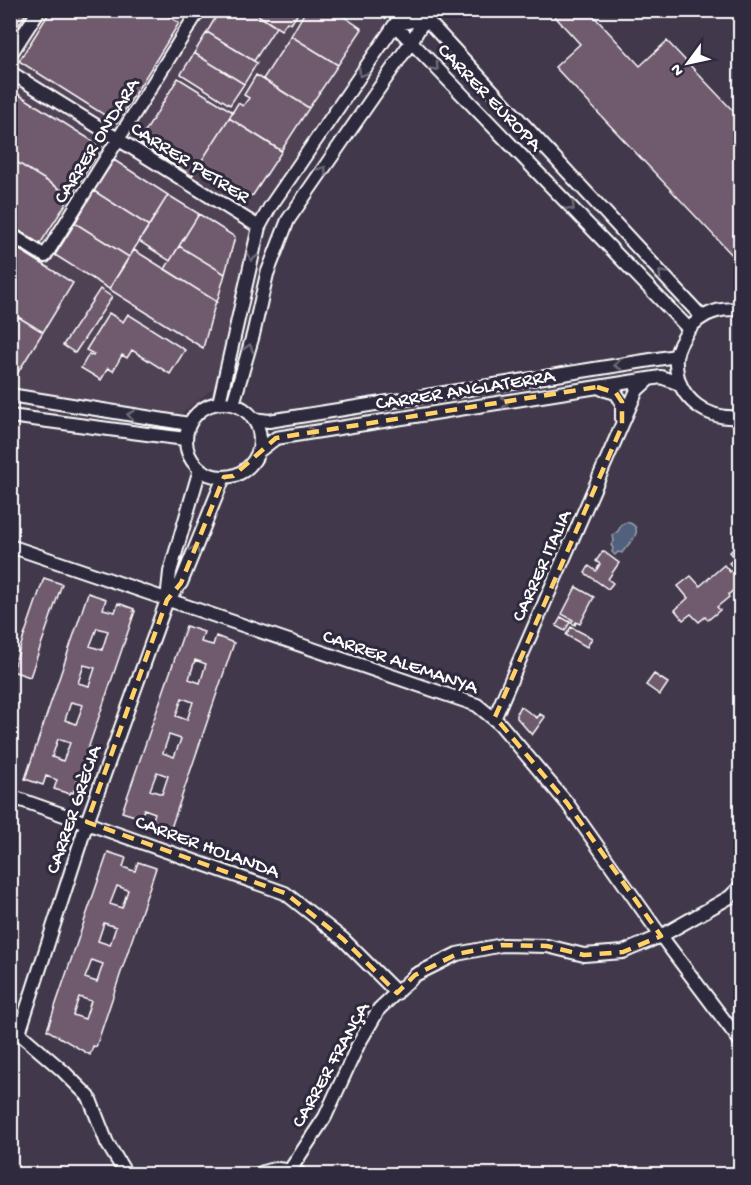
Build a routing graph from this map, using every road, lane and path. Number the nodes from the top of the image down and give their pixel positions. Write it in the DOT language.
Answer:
graph roads {
  1 [pos="39,10"];
  2 [pos="199,10"];
  3 [pos="405,10"];
  4 [pos="428,14"];
  5 [pos="395,25"];
  6 [pos="411,42"];
  7 [pos="10,55"];
  8 [pos="10,72"];
  9 [pos="118,139"];
  10 [pos="260,227"];
  11 [pos="10,234"];
  12 [pos="741,310"];
  13 [pos="702,316"];
  14 [pos="688,328"];
  15 [pos="676,356"];
  16 [pos="648,380"];
  17 [pos="680,384"];
  18 [pos="597,387"];
  19 [pos="10,395"];
  20 [pos="219,403"];
  21 [pos="233,404"];
  22 [pos="10,416"];
  23 [pos="741,417"];
  24 [pos="254,419"];
  25 [pos="189,424"];
  26 [pos="622,426"];
  27 [pos="185,439"];
  28 [pos="259,451"];
  29 [pos="200,470"];
  30 [pos="224,477"];
  31 [pos="10,546"];
  32 [pos="167,600"];
  33 [pos="494,719"];
  34 [pos="10,796"];
  35 [pos="87,822"];
  36 [pos="741,887"];
  37 [pos="661,936"];
  38 [pos="397,993"];
  39 [pos="15,1031"];
  40 [pos="741,1041"];
  41 [pos="295,1172"];
  42 [pos="126,1174"];
  43 [pos="259,1174"];
  1 -- 7 [label="street"];
  2 -- 9 [label="street, CARRER ONDARA"];
  3 -- 5 [label="street"];
  4 -- 5 [label="street"];
  4 -- 6 [label="street"];
  13 -- 4 [label="street, CARRER EUROPA, one-way"];
  5 -- 6 [label="street, CARRER EUROPA"];
  5 -- 10 [label="street, one-way"];
  6 -- 14 [label="street, CARRER EUROPA, one-way"];
  21 -- 6 [label="street, one-way"];
  8 -- 9 [label="street, CARRER PETRER"];
  9 -- 10 [label="street, CARRER PETRER"];
  9 -- 11 [label="street, CARRER ONDARA"];
  10 -- 20 [label="street, one-way"];
  12 -- 13 [label="street"];
  13 -- 14 [label="street"];
  14 -- 15 [label="street"];
  15 -- 17 [label="street"];
  15 -- 24 [label="street, CARRER ANGLATERRA, one-way"];
  16 -- 17 [label="street, CARRER ANGLATERRA"];
  16 -- 18 [label="street, CARRER ANGLATERRA"];
  16 -- 26 [label="street, CARRER ITALIA"];
  17 -- 23 [label="street"];
  18 -- 26 [label="street"];
  28 -- 18 [label="street, CARRER ANGLATERRA, one-way"];
  25 -- 19 [label="street, one-way"];
  20 -- 21 [label="street"];
  20 -- 25 [label="street"];
  21 -- 24 [label="street"];
  22 -- 27 [label="street"];
  24 -- 28 [label="street"];
  25 -- 27 [label="street"];
  26 -- 33 [label="street, CARRER ITALIA"];
  27 -- 29 [label="street"];
  28 -- 30 [label="street"];
  29 -- 30 [label="street"];
  29 -- 32 [label="street, CARRER GRÈCIA"];
  32 -- 30 [label="street, CARRER GRÈCIA, one-way"];
  31 -- 32 [label="street, CARRER ALEMANYA"];
  32 -- 33 [label="street, CARRER ALEMANYA"];
  32 -- 35 [label="street, CARRER GRÈCIA"];
  33 -- 37 [label="street, CARRER ALEMANYA"];
  34 -- 35 [label="street, CARRER HOLANDA"];
  35 -- 38 [label="street, CARRER HOLANDA"];
  35 -- 39 [label="street, CARRER GRÈCIA"];
  36 -- 37 [label="street, CARRER FRANÇA"];
  37 -- 38 [label="street, CARRER FRANÇA"];
  37 -- 40 [label="street, CARRER ALEMANYA"];
  38 -- 41 [label="street, CARRER FRANÇA"];
  39 -- 42 [label="street"];
  41 -- 43 [label="street"];
}
